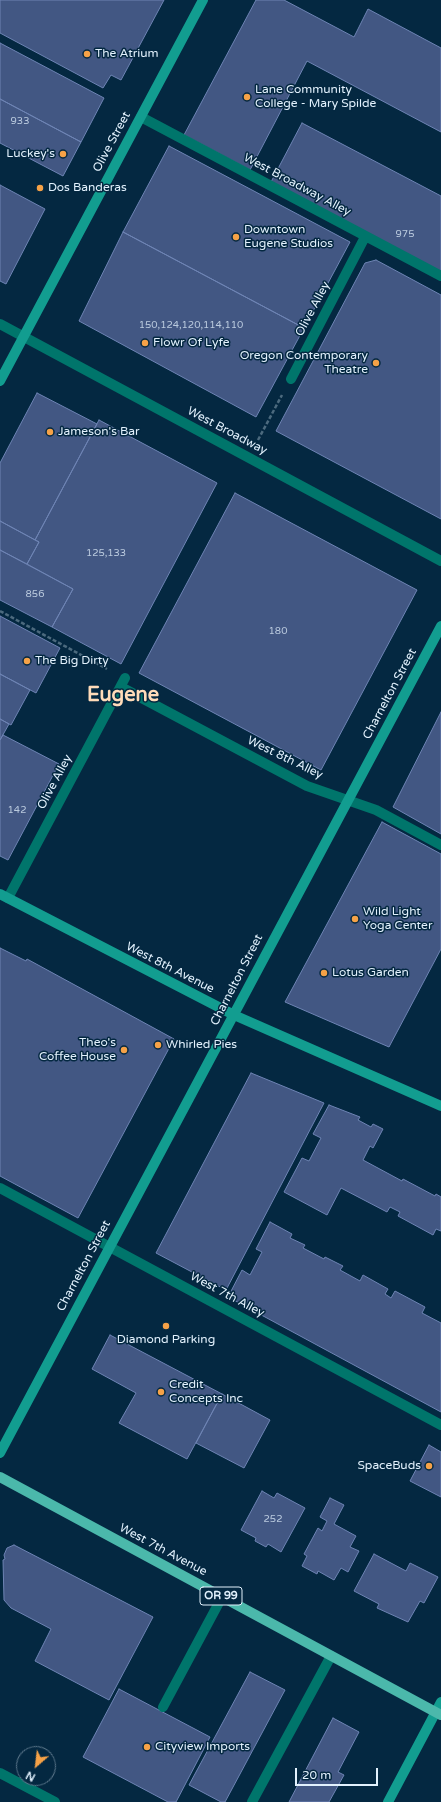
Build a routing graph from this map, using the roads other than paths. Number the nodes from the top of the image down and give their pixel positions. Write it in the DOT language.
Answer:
graph roads {
  1 [pos="203,0"];
  2 [pos="141,117"];
  3 [pos="366,237"];
  4 [pos="441,276"];
  5 [pos="0,324"];
  6 [pos="24,336"];
  7 [pos="291,379"];
  8 [pos="0,381"];
  9 [pos="441,561"];
  10 [pos="441,626"];
  11 [pos="123,683"];
  12 [pos="348,799"];
  13 [pos="441,845"];
  14 [pos="4,896"];
  15 [pos="234,1015"];
  16 [pos="441,1106"];
  17 [pos="0,1188"];
  18 [pos="109,1247"];
  19 [pos="441,1425"];
  20 [pos="0,1453"];
  21 [pos="0,1477"];
  22 [pos="222,1597"];
  23 [pos="331,1656"];
  24 [pos="441,1702"];
  25 [pos="164,1707"];
  26 [pos="438,1714"];
  27 [pos="0,1773"];
  28 [pos="56,1802"];
  29 [pos="252,1802"];
  30 [pos="388,1802"];
  1 -- 2 [label="street, Olive Street"];
  2 -- 3 [label="street, West Broadway Alley"];
  2 -- 6 [label="street, Olive Street"];
  3 -- 4 [label="street, West Broadway Alley"];
  3 -- 7 [label="street, Olive Alley"];
  5 -- 6 [label="street, West Broadway"];
  6 -- 8 [label="street, Olive Street"];
  6 -- 9 [label="street, West Broadway"];
  10 -- 12 [label="street, Charnelton Street"];
  11 -- 12 [label="street, West 8th Alley"];
  11 -- 14 [label="street, Olive Alley"];
  12 -- 13 [label="street, West 8th Alley"];
  12 -- 15 [label="street, Charnelton Street"];
  14 -- 15 [label="street, West 8th Avenue"];
  15 -- 16 [label="street, West 8th Avenue"];
  15 -- 18 [label="street, Charnelton Street"];
  17 -- 18 [label="street, West 7th Alley"];
  18 -- 19 [label="street, West 7th Alley"];
  18 -- 20 [label="street, Charnelton Street"];
  21 -- 22 [label="main road, West 7th Avenue / OR 99"];
  22 -- 23 [label="main road, West 7th Avenue / OR 99"];
  22 -- 25 [label="street"];
  23 -- 26 [label="main road, West 7th Avenue / OR 99"];
  23 -- 29 [label="street"];
  24 -- 26 [label="street"];
  26 -- 30 [label="street"];
  27 -- 28 [label="street"];
}
